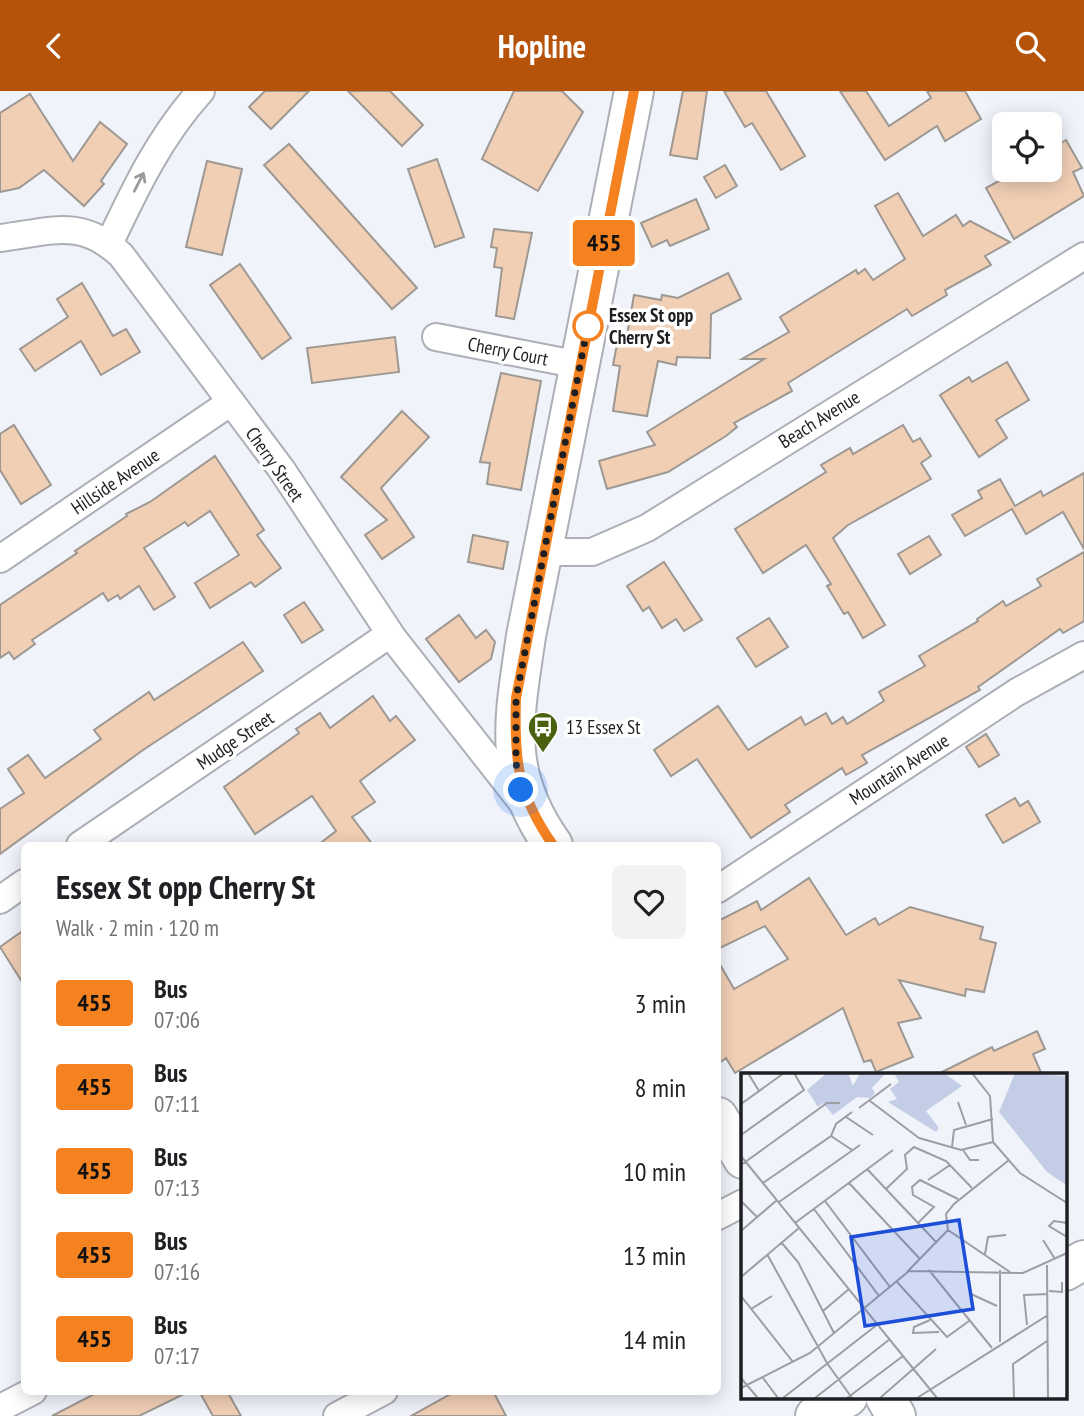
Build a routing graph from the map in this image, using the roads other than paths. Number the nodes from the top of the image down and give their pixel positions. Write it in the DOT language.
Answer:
graph roads {
  1 [pos="201,91"];
  2 [pos="634,91"];
  3 [pos="0,238"];
  4 [pos="109,244"];
  5 [pos="1084,256"];
  6 [pos="436,337"];
  7 [pos="580,365"];
  8 [pos="231,402"];
  9 [pos="544,552"];
  10 [pos="0,559"];
  11 [pos="390,634"];
  12 [pos="1084,655"];
  13 [pos="548,838"];
  14 [pos="84,842"];
  15 [pos="21,885"];
  16 [pos="721,887"];
  17 [pos="0,900"];
  18 [pos="721,1122"];
  19 [pos="741,1156"];
  20 [pos="741,1204"];
  21 [pos="721,1214"];
  22 [pos="1084,1260"];
  23 [pos="1066,1270"];
  24 [pos="25,1395"];
  25 [pos="376,1395"];
  26 [pos="845,1399"];
  27 [pos="886,1399"];
  28 [pos="0,1408"];
  29 [pos="337,1416"];
  30 [pos="815,1416"];
  31 [pos="896,1416"];
  4 -- 1 [label="street, one-way"];
  2 -- 7 [label="main road"];
  3 -- 4 [label="street"];
  4 -- 8 [label="street, Cherry Street"];
  5 -- 9 [label="street, Beach Avenue"];
  6 -- 7 [label="street, Cherry Court"];
  7 -- 9 [label="main road"];
  8 -- 10 [label="street, Hillside Avenue"];
  8 -- 11 [label="street, Cherry Street"];
  9 -- 13 [label="main road"];
  11 -- 13 [label="street, Cherry Street"];
  11 -- 14 [label="street, Mudge Street"];
  12 -- 16 [label="street, Mountain Avenue"];
  15 -- 17 [label="street"];
  18 -- 19 [label="main road"];
  20 -- 21 [label="street"];
  22 -- 23 [label="main road"];
  24 -- 28 [label="street"];
  25 -- 29 [label="street"];
  26 -- 30 [label="main road"];
  27 -- 31 [label="main road"];
}
